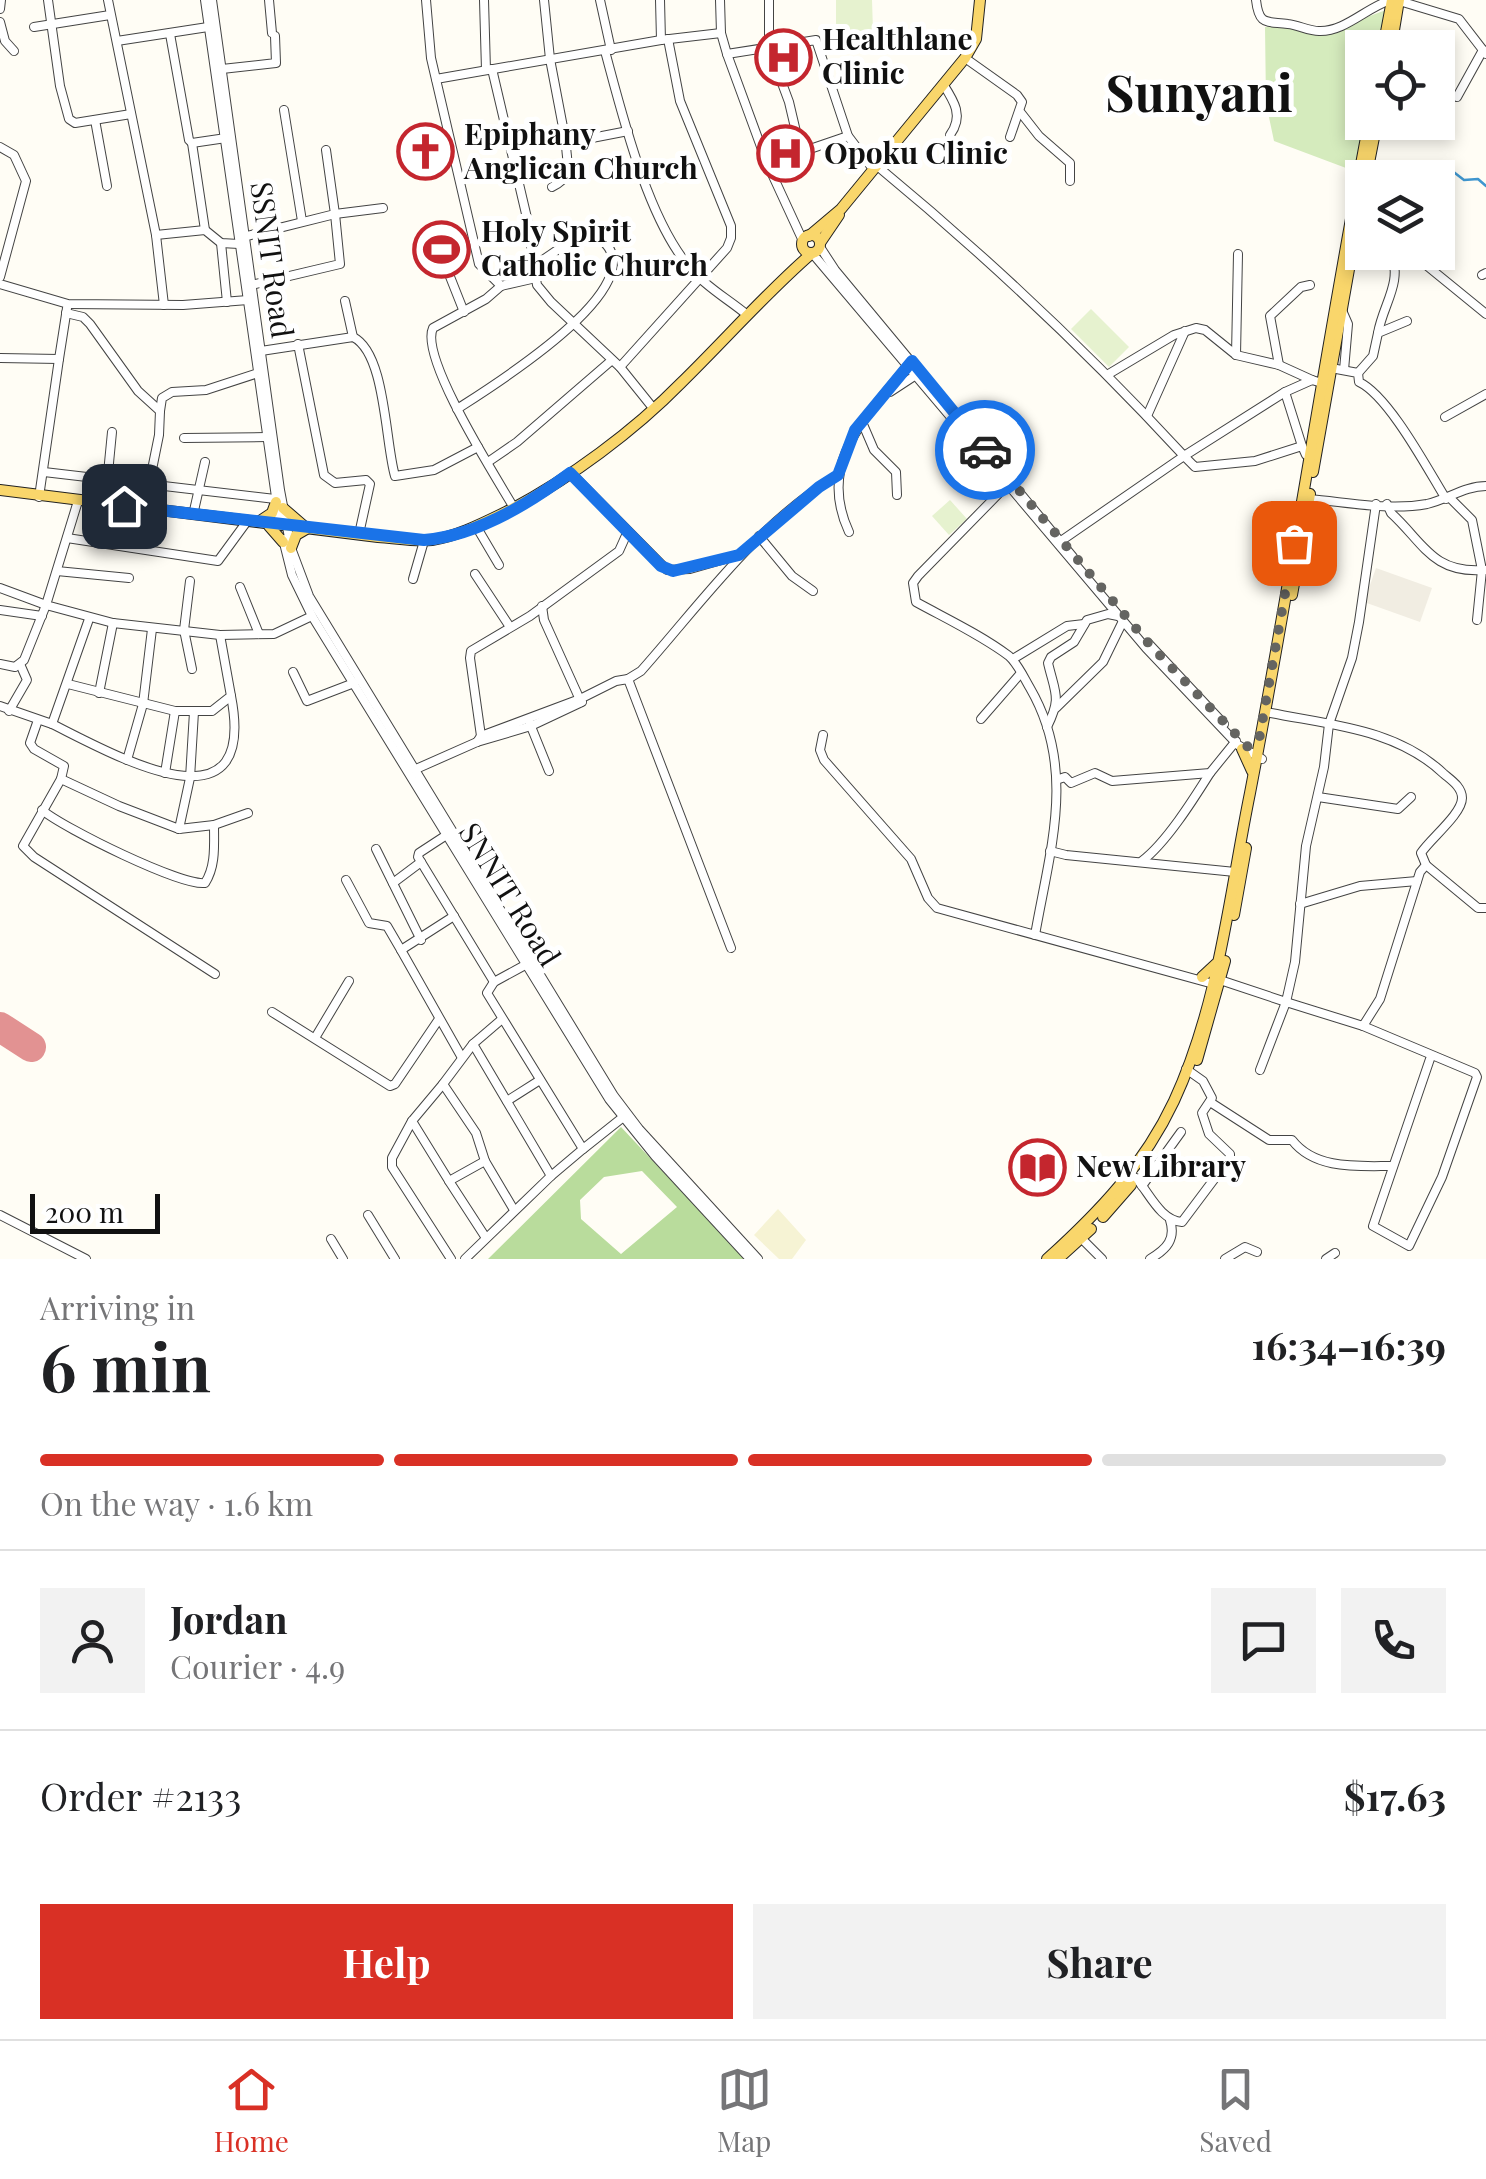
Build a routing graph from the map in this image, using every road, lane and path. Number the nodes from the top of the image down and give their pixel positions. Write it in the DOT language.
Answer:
graph roads {
  1 [pos="1,0"];
  2 [pos="48,0"];
  3 [pos="108,0"];
  4 [pos="208,0"];
  5 [pos="269,0"];
  6 [pos="426,0"];
  7 [pos="484,0"];
  8 [pos="544,0"];
  9 [pos="600,0"];
  10 [pos="660,0"];
  11 [pos="720,0"];
  12 [pos="770,0"];
  13 [pos="980,0"];
  14 [pos="1256,0"];
  15 [pos="1395,0"];
  16 [pos="0,9"];
  17 [pos="110,15"];
  18 [pos="0,22"];
  19 [pos="52,25"];
  20 [pos="208,26"];
  21 [pos="34,28"];
  22 [pos="1388,30"];
  23 [pos="1392,30"];
  24 [pos="721,33"];
  25 [pos="170,34"];
  26 [pos="664,39"];
  27 [pos="116,41"];
  28 [pos="769,48"];
  29 [pos="608,50"];
  30 [pos="14,51"];
  31 [pos="1484,52"];
  32 [pos="727,54"];
  33 [pos="965,58"];
  34 [pos="550,59"];
  35 [pos="222,69"];
  36 [pos="489,69"];
  37 [pos="436,79"];
  38 [pos="944,84"];
  39 [pos="1457,97"];
  40 [pos="284,110"];
  41 [pos="1021,113"];
  42 [pos="132,114"];
  43 [pos="95,120"];
  44 [pos="628,131"];
  45 [pos="950,135"];
  46 [pos="848,136"];
  47 [pos="1010,137"];
  48 [pos="226,138"];
  49 [pos="1364,140"];
  50 [pos="566,143"];
  51 [pos="192,144"];
  52 [pos="0,147"];
  53 [pos="326,150"];
  54 [pos="874,167"];
  55 [pos="1070,182"];
  56 [pos="108,186"];
  57 [pos="552,187"];
  58 [pos="383,208"];
  59 [pos="841,209"];
  60 [pos="238,211"];
  61 [pos="335,214"];
  62 [pos="0,220"];
  63 [pos="302,221"];
  64 [pos="13,225"];
  65 [pos="205,230"];
  66 [pos="156,235"];
  67 [pos="241,239"];
  68 [pos="805,239"];
  69 [pos="221,243"];
  70 [pos="816,249"];
  71 [pos="1238,254"];
  72 [pos="442,258"];
  73 [pos="534,266"];
  74 [pos="1350,270"];
  75 [pos="1395,270"];
  76 [pos="1432,270"];
  77 [pos="536,278"];
  78 [pos="700,278"];
  79 [pos="0,280"];
  80 [pos="780,280"];
  81 [pos="252,285"];
  82 [pos="1310,285"];
  83 [pos="501,286"];
  84 [pos="248,300"];
  85 [pos="345,300"];
  86 [pos="226,302"];
  87 [pos="164,305"];
  88 [pos="67,309"];
  89 [pos="464,312"];
  90 [pos="746,314"];
  91 [pos="1486,314"];
  92 [pos="1407,321"];
  93 [pos="574,323"];
  94 [pos="1185,330"];
  95 [pos="1378,333"];
  96 [pos="353,337"];
  97 [pos="298,344"];
  98 [pos="262,351"];
  99 [pos="1236,355"];
  100 [pos="0,358"];
  101 [pos="59,360"];
  102 [pos="612,360"];
  103 [pos="909,364"];
  104 [pos="1280,365"];
  105 [pos="620,367"];
  106 [pos="1337,369"];
  107 [pos="1358,372"];
  108 [pos="258,373"];
  109 [pos="918,374"];
  110 [pos="1106,375"];
  111 [pos="1317,381"];
  112 [pos="1285,392"];
  113 [pos="886,394"];
  114 [pos="1486,394"];
  115 [pos="653,408"];
  116 [pos="457,409"];
  117 [pos="160,411"];
  118 [pos="1147,416"];
  119 [pos="1445,417"];
  120 [pos="862,422"];
  121 [pos="112,432"];
  122 [pos="267,437"];
  123 [pos="184,438"];
  124 [pos="478,447"];
  125 [pos="1309,454"];
  126 [pos="1184,456"];
  127 [pos="205,462"];
  128 [pos="488,462"];
  129 [pos="44,472"];
  130 [pos="570,473"];
  131 [pos="838,475"];
  132 [pos="110,479"];
  133 [pos="149,482"];
  134 [pos="1008,483"];
  135 [pos="1486,486"];
  136 [pos="198,488"];
  137 [pos="0,490"];
  138 [pos="897,495"];
  139 [pos="39,497"];
  140 [pos="1448,498"];
  141 [pos="1308,499"];
  142 [pos="78,501"];
  143 [pos="278,503"];
  144 [pos="106,504"];
  145 [pos="1376,504"];
  146 [pos="1387,504"];
  147 [pos="144,508"];
  148 [pos="514,508"];
  149 [pos="193,515"];
  150 [pos="254,521"];
  151 [pos="283,525"];
  152 [pos="476,526"];
  153 [pos="307,528"];
  154 [pos="628,530"];
  155 [pos="849,532"];
  156 [pos="359,534"];
  157 [pos="759,536"];
  158 [pos="68,538"];
  159 [pos="424,540"];
  160 [pos="1058,543"];
  161 [pos="287,545"];
  162 [pos="739,555"];
  163 [pos="499,564"];
  164 [pos="1484,570"];
  165 [pos="57,571"];
  166 [pos="475,574"];
  167 [pos="129,578"];
  168 [pos="413,580"];
  169 [pos="190,581"];
  170 [pos="240,587"];
  171 [pos="0,588"];
  172 [pos="813,590"];
  173 [pos="46,605"];
  174 [pos="542,606"];
  175 [pos="0,610"];
  176 [pos="42,616"];
  177 [pos="312,616"];
  178 [pos="530,616"];
  179 [pos="89,619"];
  180 [pos="1120,619"];
  181 [pos="544,620"];
  182 [pos="1477,620"];
  183 [pos="112,624"];
  184 [pos="1084,624"];
  185 [pos="510,627"];
  186 [pos="152,628"];
  187 [pos="184,630"];
  188 [pos="259,634"];
  189 [pos="220,635"];
  190 [pos="1278,658"];
  191 [pos="1013,659"];
  192 [pos="20,664"];
  193 [pos="1,665"];
  194 [pos="192,669"];
  195 [pos="292,672"];
  196 [pos="1021,673"];
  197 [pos="628,679"];
  198 [pos="68,684"];
  199 [pos="354,684"];
  200 [pos="99,693"];
  201 [pos="231,696"];
  202 [pos="583,699"];
  203 [pos="368,700"];
  204 [pos="143,704"];
  205 [pos="1056,708"];
  206 [pos="4,709"];
  207 [pos="374,710"];
  208 [pos="176,711"];
  209 [pos="194,712"];
  210 [pos="1271,713"];
  211 [pos="981,719"];
  212 [pos="38,720"];
  213 [pos="530,723"];
  214 [pos="52,724"];
  215 [pos="1328,724"];
  216 [pos="1047,727"];
  217 [pos="823,735"];
  218 [pos="480,739"];
  219 [pos="1250,750"];
  220 [pos="127,760"];
  221 [pos="416,769"];
  222 [pos="549,772"];
  223 [pos="165,773"];
  224 [pos="1210,774"];
  225 [pos="190,778"];
  226 [pos="62,779"];
  227 [pos="1059,780"];
  228 [pos="1318,797"];
  229 [pos="1411,797"];
  230 [pos="42,810"];
  231 [pos="248,813"];
  232 [pos="214,825"];
  233 [pos="178,829"];
  234 [pos="445,836"];
  235 [pos="376,849"];
  236 [pos="1050,850"];
  237 [pos="421,862"];
  238 [pos="1142,862"];
  239 [pos="1426,864"];
  240 [pos="1235,872"];
  241 [pos="478,877"];
  242 [pos="346,880"];
  243 [pos="1417,881"];
  244 [pos="393,883"];
  245 [pos="1300,904"];
  246 [pos="1486,909"];
  247 [pos="454,916"];
  248 [pos="1035,935"];
  249 [pos="421,940"];
  250 [pos="731,948"];
  251 [pos="402,950"];
  252 [pos="527,964"];
  253 [pos="215,974"];
  254 [pos="1212,981"];
  255 [pos="349,982"];
  256 [pos="494,982"];
  257 [pos="1286,1002"];
  258 [pos="272,1012"];
  259 [pos="438,1018"];
  260 [pos="501,1020"];
  261 [pos="1363,1026"];
  262 [pos="315,1038"];
  263 [pos="473,1044"];
  264 [pos="461,1056"];
  265 [pos="1431,1056"];
  266 [pos="1260,1070"];
  267 [pos="1187,1075"];
  268 [pos="540,1080"];
  269 [pos="443,1084"];
  270 [pos="507,1102"];
  271 [pos="1210,1102"];
  272 [pos="622,1118"];
  273 [pos="412,1121"];
  274 [pos="1181,1132"];
  275 [pos="583,1149"];
  276 [pos="484,1160"];
  277 [pos="1392,1166"];
  278 [pos="551,1176"];
  279 [pos="449,1181"];
  280 [pos="1139,1182"];
  281 [pos="514,1210"];
  282 [pos="0,1215"];
  283 [pos="368,1215"];
  284 [pos="1170,1220"];
  285 [pos="486,1238"];
  286 [pos="1082,1238"];
  287 [pos="331,1239"];
  288 [pos="1167,1247"];
  289 [pos="1257,1252"];
  290 [pos="750,1254"];
  291 [pos="1335,1254"];
  292 [pos="1173,1257"];
  293 [pos="86,1259"];
  294 [pos="343,1259"];
  295 [pos="395,1259"];
  296 [pos="451,1259"];
  297 [pos="464,1259"];
  298 [pos="1048,1259"];
  299 [pos="1058,1259"];
  300 [pos="1102,1259"];
  301 [pos="1150,1259"];
  302 [pos="1226,1259"];
  303 [pos="1326,1259"];
  1 -- 16 [label="street"];
  2 -- 19 [label="street"];
  3 -- 17 [label="street"];
  4 -- 20 [label="street, SSNIT Road"];
  4 -- 35 [label="street, SSNIT Road"];
  5 -- 35 [label="street"];
  6 -- 37 [label="street"];
  7 -- 36 [label="street"];
  8 -- 34 [label="street"];
  9 -- 29 [label="street"];
  10 -- 26 [label="street"];
  11 -- 24 [label="street"];
  12 -- 28 [label="street"];
  13 -- 33 [label="main road"];
  14 -- 15 [label="street"];
  15 -- 22 [label="main road"];
  15 -- 23 [label="main road"];
  15 -- 31 [label="street"];
  17 -- 19 [label="street"];
  17 -- 27 [label="street"];
  18 -- 30 [label="street"];
  19 -- 21 [label="street"];
  19 -- 43 [label="street"];
  20 -- 25 [label="street"];
  20 -- 48 [label="street, SSNIT Road"];
  24 -- 26 [label="street"];
  24 -- 32 [label="street"];
  25 -- 27 [label="street"];
  25 -- 51 [label="street"];
  26 -- 29 [label="street"];
  26 -- 78 [label="street"];
  27 -- 42 [label="street"];
  28 -- 32 [label="street"];
  28 -- 46 [label="street"];
  28 -- 46 [label="street"];
  29 -- 34 [label="street"];
  29 -- 44 [label="street"];
  31 -- 39 [label="street"];
  32 -- 68 [label="street"];
  33 -- 38 [label="main road"];
  33 -- 41 [label="street"];
  34 -- 36 [label="street"];
  34 -- 50 [label="street"];
  35 -- 60 [label="street, SSNIT Road"];
  36 -- 37 [label="street"];
  36 -- 73 [label="street"];
  37 -- 83 [label="street"];
  38 -- 45 [label="street"];
  38 -- 54 [label="main road"];
  40 -- 63 [label="street"];
  41 -- 47 [label="street"];
  41 -- 55 [label="street"];
  42 -- 43 [label="street"];
  42 -- 66 [label="street"];
  43 -- 56 [label="street"];
  44 -- 50 [label="street"];
  44 -- 78 [label="street"];
  46 -- 54 [label="street"];
  48 -- 51 [label="street"];
  48 -- 60 [label="street, SSNIT Road"];
  49 -- 111 [label="main road"];
  50 -- 57 [label="street"];
  51 -- 65 [label="street"];
  52 -- 64 [label="street"];
  53 -- 61 [label="street"];
  54 -- 59 [label="main road"];
  54 -- 110 [label="street"];
  58 -- 61 [label="street"];
  59 -- 68 [label="main road"];
  59 -- 70 [label="main road"];
  60 -- 67 [label="street, SSNIT Road"];
  61 -- 63 [label="street"];
  61 -- 81 [label="street"];
  62 -- 64 [label="street"];
  63 -- 67 [label="street"];
  64 -- 79 [label="street"];
  65 -- 66 [label="street"];
  65 -- 69 [label="street"];
  66 -- 87 [label="street"];
  67 -- 69 [label="street"];
  67 -- 81 [label="street, SSNIT Road"];
  67 -- 84 [label="street, SSNIT Road"];
  68 -- 70 [label="main road"];
  68 -- 80 [label="main road"];
  69 -- 86 [label="street"];
  70 -- 80 [label="main road"];
  70 -- 103 [label="street"];
  71 -- 99 [label="street"];
  72 -- 89 [label="street"];
  73 -- 77 [label="street"];
  73 -- 93 [label="street"];
  74 -- 106 [label="main road"];
  75 -- 95 [label="street"];
  76 -- 91 [label="street"];
  77 -- 83 [label="street"];
  77 -- 93 [label="street"];
  78 -- 90 [label="street"];
  78 -- 105 [label="street"];
  79 -- 88 [label="street"];
  80 -- 90 [label="main road"];
  81 -- 98 [label="street, SSNIT Road"];
  82 -- 104 [label="street"];
  83 -- 89 [label="street"];
  84 -- 86 [label="street"];
  84 -- 108 [label="street, SSNIT Road"];
  85 -- 96 [label="street"];
  86 -- 87 [label="street"];
  87 -- 88 [label="street"];
  88 -- 101 [label="street"];
  88 -- 117 [label="street"];
  89 -- 116 [label="street"];
  90 -- 115 [label="main road"];
  92 -- 95 [label="street"];
  93 -- 102 [label="street"];
  93 -- 116 [label="street"];
  94 -- 99 [label="street"];
  94 -- 110 [label="street"];
  94 -- 118 [label="street"];
  95 -- 107 [label="street"];
  96 -- 97 [label="street"];
  96 -- 124 [label="street"];
  97 -- 98 [label="street"];
  97 -- 156 [label="street"];
  98 -- 143 [label="street, SSNIT Road"];
  99 -- 104 [label="street"];
  100 -- 101 [label="street"];
  101 -- 129 [label="street"];
  102 -- 105 [label="street"];
  102 -- 128 [label="street"];
  103 -- 109 [label="street"];
  103 -- 113 [label="street"];
  104 -- 111 [label="street"];
  105 -- 115 [label="street"];
  106 -- 107 [label="street"];
  106 -- 125 [label="main road"];
  107 -- 140 [label="street"];
  108 -- 117 [label="street"];
  108 -- 122 [label="street, SSNIT Road"];
  109 -- 113 [label="street"];
  109 -- 134 [label="street"];
  110 -- 118 [label="street"];
  111 -- 112 [label="street"];
  111 -- 125 [label="main road"];
  112 -- 125 [label="street"];
  112 -- 126 [label="street"];
  113 -- 120 [label="street"];
  114 -- 119 [label="street"];
  115 -- 130 [label="main road"];
  116 -- 124 [label="street"];
  117 -- 133 [label="street"];
  118 -- 126 [label="street"];
  120 -- 131 [label="street"];
  120 -- 138 [label="street"];
  121 -- 132 [label="street"];
  122 -- 123 [label="street"];
  122 -- 143 [label="street, SSNIT Road"];
  124 -- 128 [label="street"];
  125 -- 126 [label="street"];
  125 -- 141 [label="main road"];
  125 -- 190 [label="main road"];
  126 -- 160 [label="street"];
  127 -- 136 [label="street"];
  128 -- 148 [label="street"];
  129 -- 132 [label="street"];
  129 -- 139 [label="street"];
  130 -- 148 [label="main road"];
  130 -- 154 [label="street"];
  131 -- 155 [label="street"];
  131 -- 157 [label="street"];
  132 -- 133 [label="street"];
  132 -- 144 [label="street"];
  133 -- 136 [label="street"];
  133 -- 147 [label="street"];
  134 -- 160 [label="street"];
  134 -- 191 [label="street"];
  135 -- 140 [label="street"];
  136 -- 143 [label="street"];
  136 -- 149 [label="street"];
  137 -- 139 [label="main road"];
  139 -- 142 [label="main road"];
  140 -- 146 [label="street"];
  140 -- 164 [label="street"];
  141 -- 145 [label="street"];
  141 -- 190 [label="main road"];
  142 -- 144 [label="main road"];
  142 -- 158 [label="street"];
  143 -- 150 [label="main road"];
  143 -- 151 [label="street, SSNIT Road"];
  143 -- 153 [label="main road"];
  144 -- 147 [label="main road"];
  145 -- 146 [label="street"];
  145 -- 215 [label="street"];
  146 -- 164 [label="street"];
  147 -- 149 [label="main road"];
  148 -- 152 [label="main road"];
  149 -- 150 [label="main road"];
  150 -- 151 [label="main road"];
  150 -- 158 [label="street"];
  150 -- 161 [label="main road"];
  151 -- 153 [label="main road"];
  151 -- 161 [label="street, SNNIT Road"];
  152 -- 159 [label="main road"];
  152 -- 163 [label="street"];
  153 -- 156 [label="main road"];
  153 -- 161 [label="main road"];
  154 -- 162 [label="street"];
  154 -- 174 [label="street"];
  156 -- 159 [label="main road"];
  157 -- 162 [label="street"];
  157 -- 172 [label="street"];
  158 -- 165 [label="street"];
  159 -- 168 [label="street"];
  160 -- 180 [label="street"];
  160 -- 219 [label="street"];
  161 -- 177 [label="street, SNNIT Road"];
  161 -- 203 [label="street, SNNIT Road"];
  162 -- 197 [label="street"];
  164 -- 182 [label="street"];
  165 -- 167 [label="street"];
  165 -- 173 [label="street"];
  166 -- 185 [label="street"];
  169 -- 187 [label="street"];
  170 -- 188 [label="street"];
  171 -- 173 [label="street"];
  173 -- 176 [label="street"];
  173 -- 179 [label="street"];
  174 -- 178 [label="street"];
  174 -- 181 [label="street"];
  175 -- 176 [label="street"];
  176 -- 192 [label="street"];
  177 -- 188 [label="street"];
  177 -- 199 [label="street, SNNIT Road"];
  178 -- 181 [label="street"];
  178 -- 185 [label="street"];
  179 -- 183 [label="street"];
  179 -- 198 [label="street"];
  180 -- 184 [label="street"];
  180 -- 205 [label="street"];
  180 -- 219 [label="street"];
  181 -- 202 [label="street"];
  183 -- 186 [label="street"];
  183 -- 200 [label="street"];
  184 -- 191 [label="street"];
  184 -- 205 [label="street"];
  185 -- 218 [label="street"];
  186 -- 187 [label="street"];
  186 -- 204 [label="street"];
  187 -- 189 [label="street"];
  187 -- 194 [label="street"];
  188 -- 189 [label="street"];
  189 -- 201 [label="street"];
  190 -- 210 [label="main road"];
  190 -- 219 [label="main road"];
  191 -- 196 [label="street"];
  192 -- 193 [label="street"];
  192 -- 206 [label="street"];
  195 -- 199 [label="street"];
  196 -- 211 [label="street"];
  196 -- 216 [label="street"];
  197 -- 202 [label="street"];
  197 -- 250 [label="street"];
  198 -- 200 [label="street"];
  198 -- 214 [label="street"];
  199 -- 203 [label="street, SNNIT Road"];
  200 -- 204 [label="street"];
  201 -- 209 [label="street"];
  201 -- 225 [label="street"];
  202 -- 213 [label="street"];
  203 -- 207 [label="street, SNNIT Road"];
  204 -- 208 [label="street"];
  204 -- 220 [label="street"];
  205 -- 216 [label="street"];
  206 -- 212 [label="street"];
  207 -- 221 [label="street, SNNIT Road"];
  207 -- 234 [label="street, SNNIT Road"];
  208 -- 209 [label="street"];
  208 -- 223 [label="street"];
  209 -- 225 [label="street"];
  210 -- 215 [label="street"];
  210 -- 219 [label="main road"];
  212 -- 214 [label="street"];
  212 -- 226 [label="street"];
  213 -- 218 [label="street"];
  213 -- 222 [label="street"];
  214 -- 220 [label="street"];
  215 -- 228 [label="street"];
  215 -- 239 [label="street"];
  216 -- 227 [label="street"];
  217 -- 248 [label="street"];
  218 -- 221 [label="street"];
  219 -- 224 [label="street"];
  219 -- 240 [label="main road"];
  219 -- 254 [label="main road"];
  220 -- 223 [label="street"];
  221 -- 241 [label="street, SNNIT Road"];
  223 -- 225 [label="street"];
  224 -- 227 [label="street"];
  224 -- 238 [label="street"];
  225 -- 233 [label="street"];
  226 -- 230 [label="street"];
  226 -- 233 [label="street"];
  227 -- 236 [label="street"];
  228 -- 229 [label="street"];
  228 -- 245 [label="street"];
  230 -- 232 [label="street"];
  230 -- 253 [label="street"];
  231 -- 232 [label="street"];
  232 -- 233 [label="street"];
  234 -- 237 [label="street"];
  234 -- 241 [label="street, SNNIT Road"];
  235 -- 244 [label="street"];
  236 -- 238 [label="street"];
  236 -- 248 [label="street"];
  237 -- 244 [label="street"];
  237 -- 247 [label="street"];
  238 -- 240 [label="street"];
  239 -- 243 [label="street"];
  239 -- 246 [label="street"];
  240 -- 254 [label="main road"];
  241 -- 252 [label="street, SNNIT Road"];
  241 -- 290 [label="street, SNNIT Road"];
  242 -- 251 [label="street"];
  243 -- 245 [label="street"];
  243 -- 261 [label="street"];
  244 -- 249 [label="street"];
  245 -- 257 [label="street"];
  247 -- 249 [label="street"];
  247 -- 256 [label="street"];
  248 -- 254 [label="street"];
  249 -- 251 [label="street"];
  251 -- 259 [label="street"];
  252 -- 256 [label="street"];
  252 -- 272 [label="street, SNNIT Road"];
  254 -- 257 [label="street"];
  254 -- 267 [label="main road"];
  254 -- 267 [label="main road"];
  255 -- 262 [label="street"];
  256 -- 260 [label="street"];
  257 -- 261 [label="street"];
  257 -- 266 [label="street"];
  258 -- 262 [label="street"];
  259 -- 262 [label="street"];
  259 -- 264 [label="street"];
  260 -- 263 [label="street"];
  260 -- 268 [label="street"];
  261 -- 265 [label="street"];
  263 -- 264 [label="street"];
  263 -- 270 [label="street"];
  264 -- 269 [label="street"];
  265 -- 277 [label="street"];
  265 -- 277 [label="street"];
  267 -- 271 [label="street"];
  267 -- 280 [label="main road"];
  267 -- 298 [label="main road"];
  268 -- 270 [label="street"];
  268 -- 275 [label="street"];
  269 -- 273 [label="street"];
  269 -- 276 [label="street"];
  270 -- 278 [label="street"];
  271 -- 277 [label="street"];
  271 -- 284 [label="street"];
  272 -- 275 [label="street"];
  272 -- 290 [label="street, SNNIT Road"];
  273 -- 279 [label="street"];
  273 -- 296 [label="street"];
  274 -- 280 [label="street"];
  275 -- 278 [label="street"];
  276 -- 279 [label="street"];
  276 -- 281 [label="street"];
  278 -- 281 [label="street"];
  279 -- 285 [label="street"];
  280 -- 284 [label="street"];
  280 -- 286 [label="main road"];
  281 -- 285 [label="street"];
  282 -- 293 [label="street"];
  283 -- 295 [label="street"];
  284 -- 288 [label="street"];
  285 -- 297 [label="street"];
  286 -- 299 [label="main road"];
  286 -- 300 [label="street"];
  287 -- 294 [label="street"];
  288 -- 292 [label="street"];
  288 -- 301 [label="street"];
  289 -- 302 [label="street"];
  291 -- 303 [label="street"];
}
